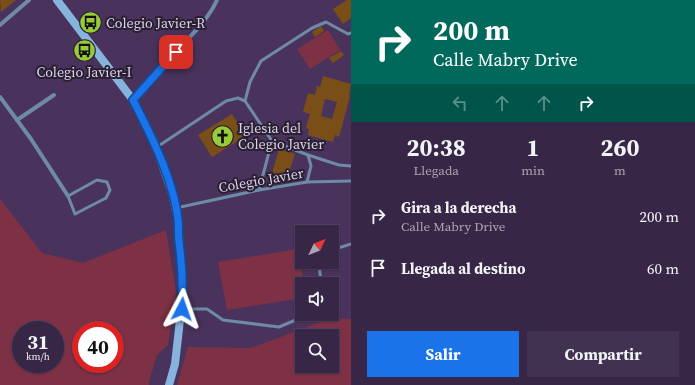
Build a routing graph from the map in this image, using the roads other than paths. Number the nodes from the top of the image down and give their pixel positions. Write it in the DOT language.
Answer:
graph roads {
  1 [pos="28,0"];
  2 [pos="57,0"];
  3 [pos="217,0"];
  4 [pos="0,25"];
  5 [pos="351,33"];
  6 [pos="54,95"];
  7 [pos="0,98"];
  8 [pos="133,100"];
  9 [pos="245,101"];
  10 [pos="17,120"];
  11 [pos="272,141"];
  12 [pos="156,147"];
  13 [pos="308,155"];
  14 [pos="351,166"];
  15 [pos="351,181"];
  16 [pos="307,182"];
  17 [pos="259,190"];
  18 [pos="68,196"];
  19 [pos="176,208"];
  20 [pos="351,244"];
  21 [pos="339,248"];
  22 [pos="182,309"];
  23 [pos="295,320"];
  24 [pos="169,385"];
  1 -- 4 [label="street"];
  2 -- 8 [label="street"];
  3 -- 8 [label="street"];
  5 -- 9 [label="lane"];
  6 -- 10 [label="street"];
  7 -- 10 [label="street"];
  8 -- 12 [label="street"];
  9 -- 11 [label="lane"];
  9 -- 12 [label="lane"];
  10 -- 18 [label="street"];
  11 -- 13 [label="lane"];
  11 -- 17 [label="lane"];
  12 -- 19 [label="street"];
  13 -- 14 [label="lane"];
  13 -- 16 [label="lane"];
  15 -- 16 [label="lane, Colegio Javier"];
  16 -- 17 [label="lane, Colegio Javier"];
  17 -- 19 [label="lane, Colegio Javier"];
  18 -- 18 [label="lane"];
  19 -- 22 [label="street"];
  20 -- 21 [label="lane"];
  22 -- 23 [label="lane"];
  22 -- 24 [label="street"];
}
